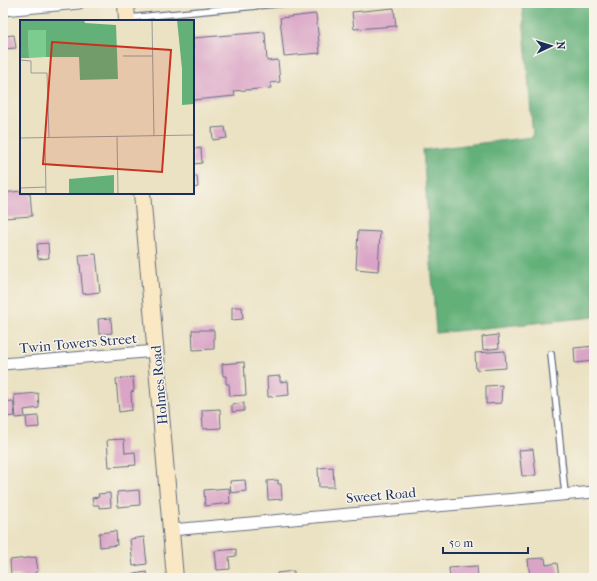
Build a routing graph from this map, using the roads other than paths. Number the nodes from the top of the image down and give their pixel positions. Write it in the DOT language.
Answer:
graph roads {
  1 [pos="79,3"];
  2 [pos="287,3"];
  3 [pos="3,10"];
  4 [pos="126,14"];
  5 [pos="142,194"];
  6 [pos="156,351"];
  7 [pos="551,354"];
  8 [pos="3,364"];
  9 [pos="594,492"];
  10 [pos="565,494"];
  11 [pos="171,530"];
  12 [pos="176,578"];
  1 -- 3 [label="street"];
  2 -- 4 [label="lane"];
  5 -- 6 [label="main road, Holmes Road"];
  6 -- 8 [label="street, Twin Towers Street"];
  6 -- 11 [label="main road, Holmes Road"];
  7 -- 10 [label="lane"];
  9 -- 10 [label="street, Sweet Road"];
  10 -- 11 [label="street, Sweet Road"];
  11 -- 12 [label="main road, Holmes Road"];
}
